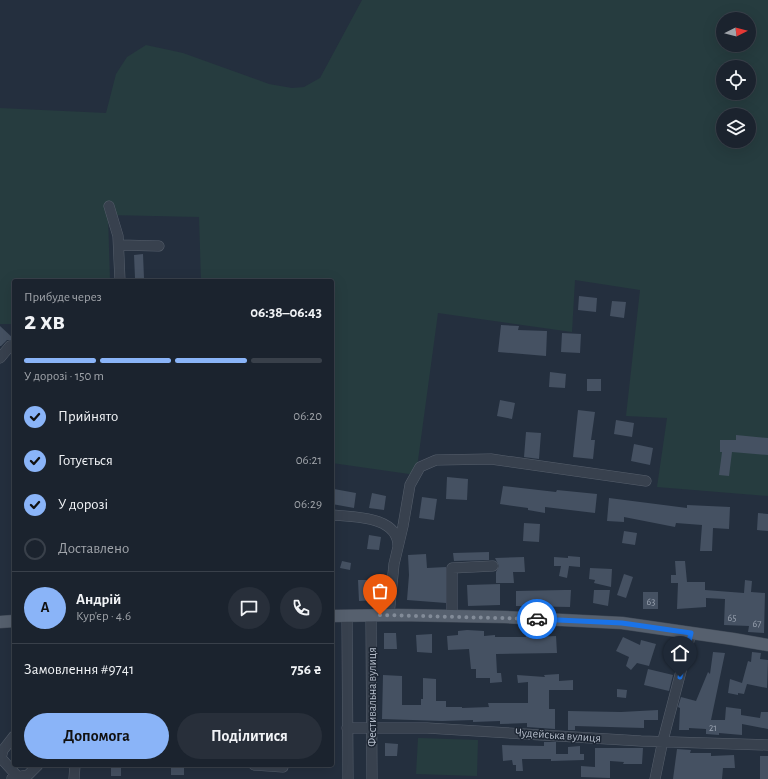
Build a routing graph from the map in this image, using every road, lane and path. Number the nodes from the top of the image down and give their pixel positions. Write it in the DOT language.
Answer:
graph roads {
  1 [pos="109,206"];
  2 [pos="119,245"];
  3 [pos="159,246"];
  4 [pos="120,279"];
  5 [pos="10,346"];
  6 [pos="0,358"];
  7 [pos="646,482"];
  8 [pos="334,514"];
  9 [pos="398,550"];
  10 [pos="493,566"];
  11 [pos="371,615"];
  12 [pos="389,615"];
  13 [pos="334,616"];
  14 [pos="347,616"];
  15 [pos="452,616"];
  16 [pos="12,621"];
  17 [pos="0,622"];
  18 [pos="691,633"];
  19 [pos="768,645"];
  20 [pos="347,728"];
  21 [pos="372,728"];
  22 [pos="12,739"];
  23 [pos="663,740"];
  24 [pos="768,745"];
  25 [pos="36,767"];
  26 [pos="75,767"];
  27 [pos="14,778"];
  28 [pos="74,778"];
  29 [pos="348,779"];
  30 [pos="372,779"];
  31 [pos="655,779"];
  1 -- 2 [label="street"];
  2 -- 3 [label="street"];
  2 -- 4 [label="street"];
  5 -- 6 [label="street"];
  7 -- 9 [label="street"];
  8 -- 9 [label="street"];
  9 -- 12 [label="street"];
  10 -- 15 [label="street"];
  11 -- 12 [label="main road"];
  11 -- 14 [label="main road"];
  11 -- 21 [label="street, Фестивальна вулиця"];
  12 -- 15 [label="main road"];
  13 -- 14 [label="main road"];
  14 -- 20 [label="street, Фестивальна вулиця"];
  15 -- 18 [label="main road"];
  16 -- 17 [label="main road"];
  18 -- 19 [label="main road"];
  18 -- 23 [label="street"];
  20 -- 21 [label="street, Чудейська вулиця"];
  20 -- 29 [label="street, Фестивальна вулиця"];
  21 -- 23 [label="street, Чудейська вулиця"];
  21 -- 30 [label="street, Фестивальна вулиця"];
  22 -- 27 [label="street"];
  23 -- 24 [label="street, Чудейська вулиця"];
  23 -- 31 [label="street"];
  25 -- 27 [label="street"];
  26 -- 28 [label="street"];
}
